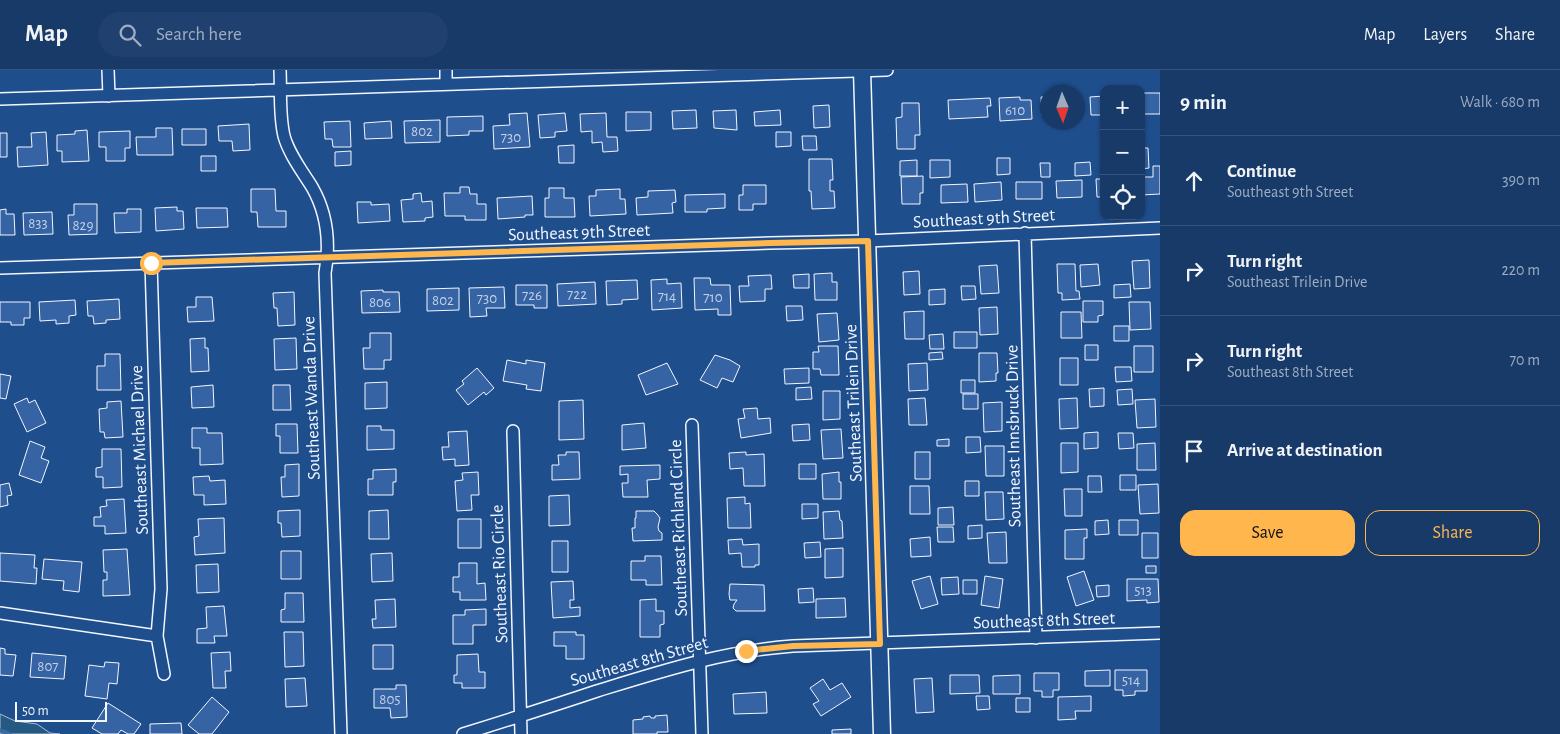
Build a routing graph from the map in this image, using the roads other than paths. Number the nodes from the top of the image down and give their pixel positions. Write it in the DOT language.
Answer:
graph roads {
  1 [pos="108,70"];
  2 [pos="280,70"];
  3 [pos="446,70"];
  4 [pos="862,70"];
  5 [pos="887,70"];
  6 [pos="446,84"];
  7 [pos="281,90"];
  8 [pos="109,96"];
  9 [pos="0,99"];
  10 [pos="1160,228"];
  11 [pos="1025,233"];
  12 [pos="868,241"];
  13 [pos="327,258"];
  14 [pos="151,263"];
  15 [pos="0,268"];
  16 [pos="692,425"];
  17 [pos="513,431"];
  18 [pos="0,613"];
  19 [pos="1160,633"];
  20 [pos="157,636"];
  21 [pos="1036,638"];
  22 [pos="880,644"];
  23 [pos="700,661"];
  24 [pos="164,674"];
  25 [pos="521,716"];
  26 [pos="341,734"];
  27 [pos="463,734"];
  28 [pos="521,734"];
  29 [pos="702,734"];
  30 [pos="882,734"];
  1 -- 8 [label="street"];
  2 -- 7 [label="street, Southeast Wanda Drive"];
  3 -- 6 [label="street"];
  4 -- 5 [label="street"];
  4 -- 6 [label="street"];
  4 -- 12 [label="street, Southeast Trilein Drive"];
  6 -- 7 [label="street"];
  7 -- 8 [label="street"];
  7 -- 13 [label="street, Southeast Wanda Drive"];
  8 -- 9 [label="street"];
  10 -- 11 [label="street, Southeast 9th Street"];
  11 -- 12 [label="street, Southeast 9th Street"];
  11 -- 21 [label="street, Southeast Innsbruck Drive"];
  12 -- 13 [label="street, Southeast 9th Street"];
  12 -- 22 [label="street, Southeast Trilein Drive"];
  13 -- 14 [label="street, Southeast 9th Street"];
  13 -- 26 [label="street, Southeast Wanda Drive"];
  14 -- 15 [label="street, Southeast 9th Street"];
  14 -- 20 [label="street, Southeast Michael Drive"];
  16 -- 23 [label="street, Southeast Richland Circle"];
  17 -- 25 [label="street, Southeast Rio Circle"];
  18 -- 20 [label="street"];
  19 -- 21 [label="street, Southeast 8th Street"];
  20 -- 24 [label="street, Southeast Michael Drive"];
  21 -- 22 [label="street, Southeast 8th Street"];
  22 -- 23 [label="street, Southeast 8th Street"];
  22 -- 30 [label="street, Southeast Trilein Drive"];
  23 -- 25 [label="street, Southeast 8th Street"];
  23 -- 29 [label="street, Southeast Richland Circle"];
  25 -- 27 [label="street, Southeast 8th Street"];
  25 -- 28 [label="street, Southeast Rio Circle"];
}
